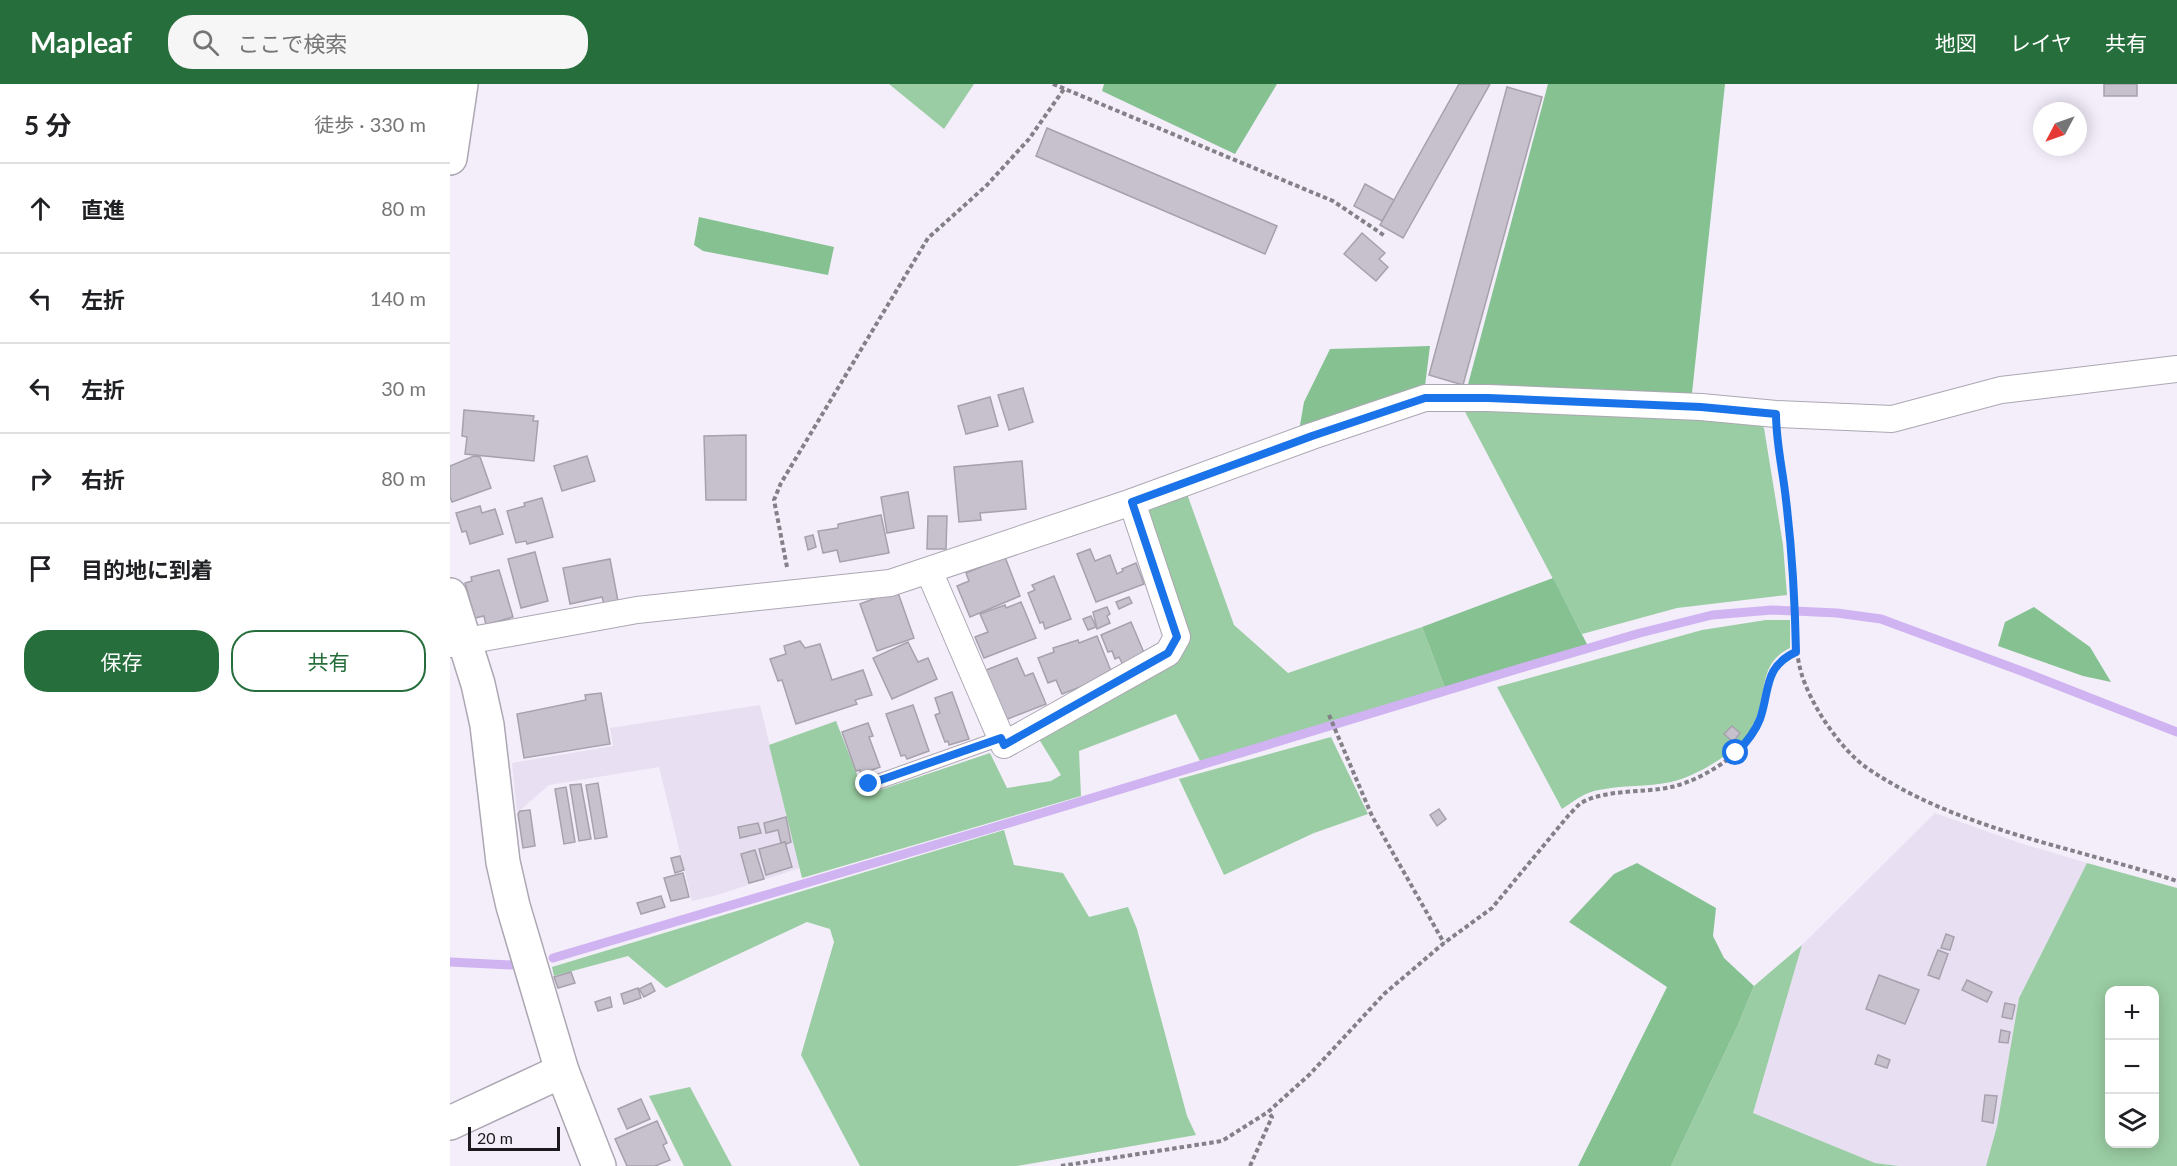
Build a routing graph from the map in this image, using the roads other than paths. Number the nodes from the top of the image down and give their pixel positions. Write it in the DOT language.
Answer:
graph roads {
  1 [pos="461,84"];
  2 [pos="450,158"];
  3 [pos="2177,369"];
  4 [pos="1132,502"];
  5 [pos="929,571"];
  6 [pos="450,595"];
  7 [pos="457,642"];
  8 [pos="1001,738"];
  9 [pos="869,784"];
  10 [pos="562,1071"];
  11 [pos="450,1123"];
  12 [pos="599,1166"];
  1 -- 2 [label="street"];
  3 -- 4 [label="street"];
  4 -- 5 [label="street"];
  4 -- 8 [label="street"];
  5 -- 7 [label="street"];
  5 -- 8 [label="street"];
  6 -- 7 [label="street"];
  7 -- 10 [label="street"];
  8 -- 9 [label="lane"];
  10 -- 11 [label="street"];
  10 -- 12 [label="street"];
}
